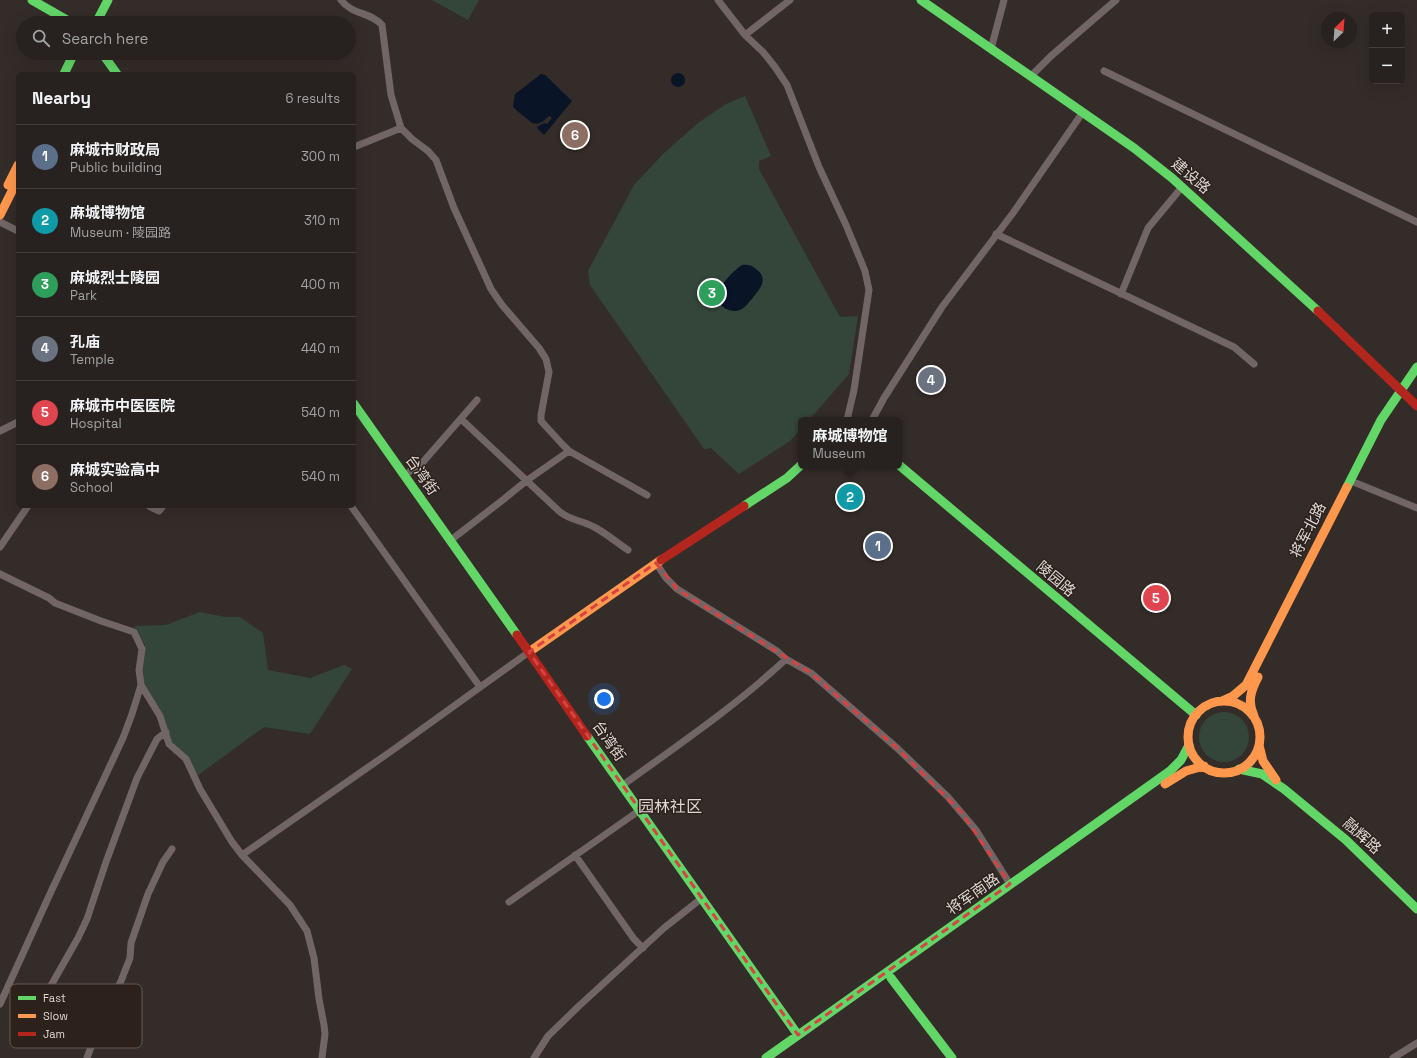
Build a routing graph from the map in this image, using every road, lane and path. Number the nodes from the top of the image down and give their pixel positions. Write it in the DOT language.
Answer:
graph roads {
  1 [pos="32,0"];
  2 [pos="101,0"];
  3 [pos="108,0"];
  4 [pos="341,0"];
  5 [pos="718,0"];
  6 [pos="790,0"];
  7 [pos="921,0"];
  8 [pos="1004,0"];
  9 [pos="1116,0"];
  10 [pos="60,16"];
  11 [pos="93,16"];
  12 [pos="100,16"];
  13 [pos="745,35"];
  14 [pos="991,48"];
  15 [pos="71,60"];
  16 [pos="77,60"];
  17 [pos="107,60"];
  18 [pos="1104,71"];
  19 [pos="65,72"];
  20 [pos="71,72"];
  21 [pos="116,72"];
  22 [pos="1031,76"];
  23 [pos="1083,112"];
  24 [pos="401,128"];
  25 [pos="356,146"];
  26 [pos="16,169"];
  27 [pos="16,183"];
  28 [pos="1182,187"];
  29 [pos="0,201"];
  30 [pos="0,215"];
  31 [pos="0,222"];
  32 [pos="1417,222"];
  33 [pos="16,230"];
  34 [pos="996,234"];
  35 [pos="1121,294"];
  36 [pos="1254,364"];
  37 [pos="1417,367"];
  38 [pos="1417,380"];
  39 [pos="1404,393"];
  40 [pos="477,400"];
  41 [pos="1417,406"];
  42 [pos="356,409"];
  43 [pos="848,417"];
  44 [pos="874,417"];
  45 [pos="460,419"];
  46 [pos="16,423"];
  47 [pos="0,430"];
  48 [pos="569,451"];
  49 [pos="798,468"];
  50 [pos="902,468"];
  51 [pos="405,475"];
  52 [pos="526,480"];
  53 [pos="1356,483"];
  54 [pos="647,496"];
  55 [pos="27,508"];
  56 [pos="351,508"];
  57 [pos="1417,508"];
  58 [pos="451,540"];
  59 [pos="0,547"];
  60 [pos="628,550"];
  61 [pos="656,563"];
  62 [pos="0,574"];
  63 [pos="529,652"];
  64 [pos="786,659"];
  65 [pos="141,685"];
  66 [pos="480,687"];
  67 [pos="1222,701"];
  68 [pos="1196,715"];
  69 [pos="1254,716"];
  70 [pos="166,732"];
  71 [pos="1189,745"];
  72 [pos="1259,746"];
  73 [pos="1204,766"];
  74 [pos="1239,769"];
  75 [pos="623,785"];
  76 [pos="1284,789"];
  77 [pos="640,810"];
  78 [pos="172,849"];
  79 [pos="242,855"];
  80 [pos="576,855"];
  81 [pos="1010,884"];
  82 [pos="702,898"];
  83 [pos="509,902"];
  84 [pos="1417,908"];
  85 [pos="643,948"];
  86 [pos="891,978"];
  87 [pos="52,984"];
  88 [pos="120,984"];
  89 [pos="0,1004"];
  90 [pos="798,1035"];
  91 [pos="1417,1043"];
  92 [pos="91,1048"];
  93 [pos="87,1058"];
  94 [pos="322,1058"];
  95 [pos="534,1058"];
  96 [pos="766,1058"];
  97 [pos="779,1058"];
  98 [pos="952,1058"];
  99 [pos="1393,1058"];
  1 -- 10 [label="main road"];
  2 -- 11 [label="main road"];
  3 -- 12 [label="main road"];
  4 -- 24 [label="street"];
  5 -- 13 [label="street"];
  6 -- 13 [label="street"];
  7 -- 14 [label="main road, 建设路"];
  8 -- 14 [label="street"];
  9 -- 22 [label="street"];
  13 -- 43 [label="street"];
  14 -- 22 [label="main road, 建设路"];
  15 -- 19 [label="main road"];
  16 -- 20 [label="main road"];
  17 -- 21 [label="main road"];
  18 -- 32 [label="street"];
  22 -- 23 [label="main road, 建设路"];
  23 -- 28 [label="main road, 建设路"];
  23 -- 34 [label="street"];
  24 -- 25 [label="street"];
  24 -- 48 [label="street"];
  26 -- 29 [label="main road"];
  27 -- 30 [label="main road"];
  28 -- 35 [label="street"];
  28 -- 39 [label="main road, 建设路"];
  31 -- 33 [label="street"];
  34 -- 35 [label="street"];
  34 -- 44 [label="street"];
  35 -- 36 [label="street"];
  37 -- 39 [label="main road, 将军北路"];
  38 -- 39 [label="main road, 将军北路"];
  39 -- 41 [label="main road, 建设路"];
  39 -- 53 [label="main road, 将军北路"];
  39 -- 67 [label="main road, 将军北路"];
  40 -- 45 [label="street"];
  42 -- 51 [label="main road, 台湾街"];
  45 -- 51 [label="street"];
  45 -- 52 [label="street"];
  46 -- 47 [label="street"];
  48 -- 52 [label="street"];
  48 -- 54 [label="street"];
  49 -- 61 [label="main road"];
  50 -- 68 [label="main road, 陵园路"];
  51 -- 58 [label="main road, 台湾街"];
  52 -- 58 [label="street"];
  52 -- 60 [label="street"];
  53 -- 57 [label="street"];
  53 -- 69 [label="main road, 将军北路"];
  55 -- 59 [label="street"];
  56 -- 66 [label="street"];
  58 -- 63 [label="main road, 台湾街"];
  61 -- 63 [label="main road"];
  61 -- 64 [label="street"];
  62 -- 65 [label="street"];
  63 -- 66 [label="street"];
  63 -- 75 [label="main road, 台湾街"];
  64 -- 75 [label="street"];
  64 -- 81 [label="street"];
  65 -- 70 [label="street"];
  65 -- 89 [label="street"];
  66 -- 79 [label="street"];
  67 -- 68 [label="main road"];
  67 -- 69 [label="main road"];
  68 -- 71 [label="main road"];
  69 -- 72 [label="main road"];
  70 -- 79 [label="street"];
  70 -- 87 [label="street"];
  71 -- 73 [label="main road"];
  71 -- 81 [label="main road, 将军南路"];
  72 -- 74 [label="main road"];
  72 -- 76 [label="main road"];
  73 -- 74 [label="main road"];
  73 -- 86 [label="main road, 将军南路"];
  74 -- 76 [label="main road"];
  75 -- 77 [label="main road, 台湾街"];
  76 -- 84 [label="main road, 融辉路"];
  77 -- 80 [label="street"];
  77 -- 82 [label="main road, 台湾街"];
  78 -- 88 [label="street"];
  79 -- 94 [label="street"];
  80 -- 83 [label="street"];
  80 -- 85 [label="street"];
  81 -- 90 [label="main road, 将军南路"];
  82 -- 85 [label="street"];
  82 -- 90 [label="main road, 台湾街"];
  85 -- 95 [label="street"];
  86 -- 97 [label="main road, 将军南路"];
  86 -- 98 [label="main road"];
  90 -- 96 [label="main road, 将军南路"];
  91 -- 99 [label="street"];
  92 -- 93 [label="street"];
}
